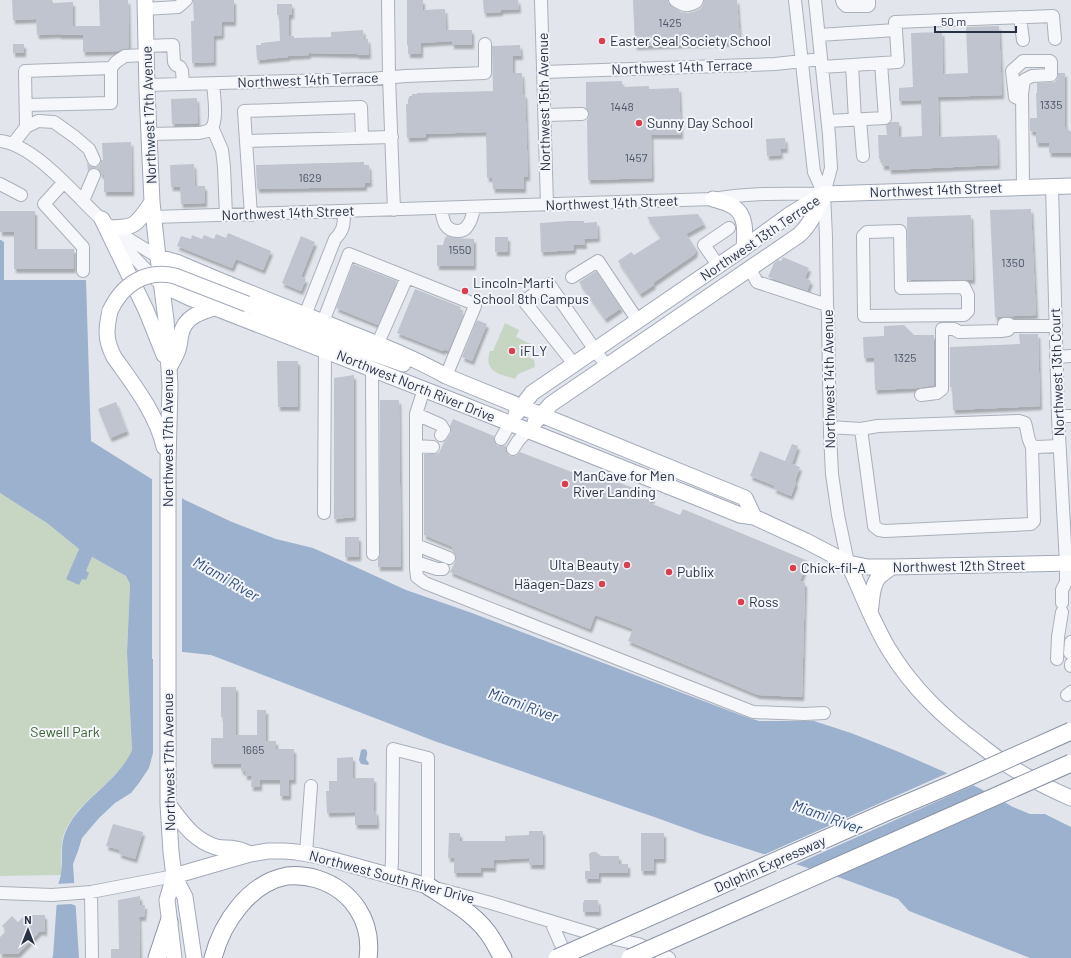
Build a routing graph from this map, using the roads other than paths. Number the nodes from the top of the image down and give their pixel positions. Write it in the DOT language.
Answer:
graph roads {
  1 [pos="186,0"];
  2 [pos="388,0"];
  3 [pos="541,0"];
  4 [pos="675,0"];
  5 [pos="697,0"];
  6 [pos="795,0"];
  7 [pos="815,0"];
  8 [pos="842,0"];
  9 [pos="869,0"];
  10 [pos="145,4"];
  11 [pos="1020,17"];
  12 [pos="896,30"];
  13 [pos="818,35"];
  14 [pos="1055,39"];
  15 [pos="1023,40"];
  16 [pos="485,44"];
  17 [pos="146,51"];
  18 [pos="802,61"];
  19 [pos="821,63"];
  20 [pos="881,63"];
  21 [pos="852,65"];
  22 [pos="111,68"];
  23 [pos="543,72"];
  24 [pos="389,77"];
  25 [pos="183,84"];
  26 [pos="213,84"];
  27 [pos="147,85"];
  28 [pos="1022,100"];
  29 [pos="26,105"];
  30 [pos="582,114"];
  31 [pos="545,115"];
  32 [pos="857,120"];
  33 [pos="828,121"];
  34 [pos="26,127"];
  35 [pos="212,127"];
  36 [pos="149,134"];
  37 [pos="362,138"];
  38 [pos="392,138"];
  39 [pos="0,141"];
  40 [pos="246,141"];
  41 [pos="13,144"];
  42 [pos="863,156"];
  43 [pos="94,160"];
  44 [pos="94,175"];
  45 [pos="64,182"];
  46 [pos="0,184"];
  47 [pos="1052,186"];
  48 [pos="1071,186"];
  49 [pos="1023,188"];
  50 [pos="824,194"];
  51 [pos="21,195"];
  52 [pos="713,199"];
  53 [pos="83,201"];
  54 [pos="152,202"];
  55 [pos="547,205"];
  56 [pos="474,207"];
  57 [pos="441,208"];
  58 [pos="394,210"];
  59 [pos="344,212"];
  60 [pos="250,214"];
  61 [pos="226,215"];
  62 [pos="153,217"];
  63 [pos="107,224"];
  64 [pos="729,228"];
  65 [pos="744,248"];
  66 [pos="158,257"];
  67 [pos="718,266"];
  68 [pos="750,269"];
  69 [pos="83,271"];
  70 [pos="407,277"];
  71 [pos="572,277"];
  72 [pos="162,285"];
  73 [pos="827,305"];
  74 [pos="216,307"];
  75 [pos="305,315"];
  76 [pos="941,315"];
  77 [pos="638,321"];
  78 [pos="323,322"];
  79 [pos="1056,326"];
  80 [pos="942,329"];
  81 [pos="378,343"];
  82 [pos="325,350"];
  83 [pos="594,350"];
  84 [pos="1071,356"];
  85 [pos="1056,357"];
  86 [pos="574,364"];
  87 [pos="607,366"];
  88 [pos="169,367"];
  89 [pos="372,369"];
  90 [pos="446,376"];
  91 [pos="424,389"];
  92 [pos="921,395"];
  93 [pos="521,406"];
  94 [pos="416,414"];
  95 [pos="542,415"];
  96 [pos="1058,416"];
  97 [pos="1071,416"];
  98 [pos="510,423"];
  99 [pos="830,427"];
  100 [pos="860,429"];
  101 [pos="528,430"];
  102 [pos="441,435"];
  103 [pos="501,439"];
  104 [pos="416,446"];
  105 [pos="1032,446"];
  106 [pos="1059,446"];
  107 [pos="433,447"];
  108 [pos="513,449"];
  109 [pos="168,463"];
  110 [pos="324,513"];
  111 [pos="754,516"];
  112 [pos="416,545"];
  113 [pos="373,554"];
  114 [pos="449,558"];
  115 [pos="416,562"];
  116 [pos="848,563"];
  117 [pos="1068,563"];
  118 [pos="892,567"];
  119 [pos="442,568"];
  120 [pos="1068,586"];
  121 [pos="870,614"];
  122 [pos="1058,660"];
  123 [pos="824,713"];
  124 [pos="1071,731"];
  125 [pos="1071,763"];
  126 [pos="311,786"];
  127 [pos="1071,798"];
  128 [pos="168,804"];
  129 [pos="306,853"];
  130 [pos="250,854"];
  131 [pos="174,876"];
  132 [pos="391,876"];
  133 [pos="428,886"];
  134 [pos="91,892"];
  135 [pos="1,894"];
  136 [pos="170,922"];
  137 [pos="551,922"];
  138 [pos="92,958"];
  139 [pos="157,958"];
  140 [pos="174,958"];
  141 [pos="194,958"];
  142 [pos="213,958"];
  143 [pos="368,958"];
  144 [pos="503,958"];
  145 [pos="557,958"];
  146 [pos="567,958"];
  147 [pos="630,958"];
  148 [pos="669,958"];
  1 -- 10 [label="street"];
  2 -- 24 [label="street"];
  3 -- 23 [label="street, Northwest 15th Avenue"];
  4 -- 5 [label="street"];
  6 -- 18 [label="street, Northwest 14th Avenue"];
  7 -- 13 [label="street, Northwest 14th Avenue"];
  8 -- 9 [label="street"];
  10 -- 17 [label="main road, Northwest 17th Avenue"];
  11 -- 12 [label="street"];
  11 -- 14 [label="street"];
  11 -- 15 [label="street"];
  12 -- 13 [label="street"];
  12 -- 20 [label="street, Northwest 14th Terrace"];
  13 -- 19 [label="street, Northwest 14th Avenue"];
  16 -- 24 [label="street, Northwest 14th Terrace"];
  17 -- 22 [label="street"];
  17 -- 25 [label="street"];
  17 -- 27 [label="main road, Northwest 17th Avenue"];
  18 -- 19 [label="street, Northwest 14th Terrace"];
  18 -- 23 [label="street, Northwest 14th Terrace"];
  18 -- 50 [label="street, Northwest 14th Avenue"];
  19 -- 21 [label="street, Northwest 14th Terrace"];
  19 -- 33 [label="street, Northwest 14th Avenue"];
  20 -- 21 [label="street, Northwest 14th Terrace"];
  20 -- 32 [label="street"];
  21 -- 32 [label="street"];
  22 -- 29 [label="street"];
  22 -- 29 [label="street"];
  23 -- 31 [label="street, Northwest 15th Avenue"];
  24 -- 26 [label="street, Northwest 14th Terrace"];
  24 -- 38 [label="street"];
  25 -- 26 [label="street, Northwest 14th Terrace"];
  25 -- 27 [label="street, Northwest 14th Terrace"];
  26 -- 35 [label="street"];
  27 -- 36 [label="main road, Northwest 17th Avenue"];
  28 -- 49 [label="street"];
  29 -- 34 [label="street"];
  30 -- 31 [label="street"];
  31 -- 55 [label="street, Northwest 15th Avenue"];
  32 -- 33 [label="street"];
  32 -- 42 [label="street"];
  33 -- 50 [label="street, Northwest 14th Avenue"];
  34 -- 41 [label="street"];
  34 -- 43 [label="street"];
  35 -- 36 [label="street"];
  35 -- 61 [label="street"];
  36 -- 54 [label="main road, Northwest 17th Avenue"];
  37 -- 38 [label="street"];
  37 -- 40 [label="street"];
  37 -- 40 [label="street"];
  38 -- 58 [label="street"];
  39 -- 41 [label="street, Northwest North River Drive"];
  40 -- 60 [label="street"];
  41 -- 45 [label="street, Northwest North River Drive"];
  44 -- 53 [label="street"];
  45 -- 53 [label="street, Northwest North River Drive"];
  45 -- 69 [label="street"];
  46 -- 51 [label="street"];
  47 -- 48 [label="main road, Northwest 14th Street"];
  47 -- 49 [label="main road, Northwest 14th Street"];
  47 -- 79 [label="street, Northwest 13th Court"];
  49 -- 50 [label="main road, Northwest 14th Street"];
  50 -- 52 [label="street, Northwest 14th Street"];
  50 -- 65 [label="main road, Northwest 13th Terrace"];
  50 -- 68 [label="main road, Northwest 13th Terrace"];
  50 -- 73 [label="street, Northwest 14th Avenue"];
  52 -- 55 [label="street, Northwest 14th Street"];
  52 -- 65 [label="main road"];
  53 -- 63 [label="street, Northwest North River Drive"];
  54 -- 62 [label="main road, Northwest 17th Avenue"];
  54 -- 63 [label="main road"];
  55 -- 56 [label="street, Northwest 14th Street"];
  56 -- 57 [label="street, Northwest 14th Street"];
  56 -- 57 [label="street"];
  57 -- 58 [label="street, Northwest 14th Street"];
  58 -- 59 [label="street, Northwest 14th Street"];
  59 -- 60 [label="street, Northwest 14th Street"];
  59 -- 75 [label="street"];
  60 -- 61 [label="street, Northwest 14th Street"];
  61 -- 62 [label="street, Northwest 14th Street"];
  62 -- 66 [label="main road, Northwest 17th Avenue"];
  63 -- 66 [label="street, Northwest North River Drive"];
  63 -- 72 [label="street, Northwest North River Drive"];
  63 -- 88 [label="main road"];
  64 -- 67 [label="street"];
  65 -- 67 [label="main road, Northwest 13th Terrace"];
  66 -- 72 [label="main road, Northwest 17th Avenue"];
  66 -- 75 [label="main road, Northwest North River Drive"];
  67 -- 77 [label="main road, Northwest 13th Terrace"];
  68 -- 73 [label="street"];
  68 -- 87 [label="main road, Northwest 13th Terrace"];
  70 -- 78 [label="street"];
  70 -- 81 [label="street"];
  70 -- 90 [label="street"];
  71 -- 77 [label="street"];
  72 -- 74 [label="main road, Northwest North River Drive"];
  72 -- 88 [label="main road, Northwest 17th Avenue"];
  73 -- 99 [label="street, Northwest 14th Avenue"];
  74 -- 82 [label="main road, Northwest North River Drive"];
  74 -- 88 [label="main road"];
  75 -- 78 [label="main road, Northwest North River Drive"];
  76 -- 76 [label="street"];
  76 -- 80 [label="street"];
  77 -- 83 [label="main road, Northwest 13th Terrace"];
  78 -- 81 [label="main road, Northwest North River Drive"];
  79 -- 80 [label="street"];
  79 -- 85 [label="street, Northwest 13th Court"];
  80 -- 92 [label="street"];
  81 -- 90 [label="main road, Northwest North River Drive"];
  82 -- 89 [label="main road, Northwest North River Drive"];
  82 -- 110 [label="street"];
  83 -- 86 [label="main road, Northwest 13th Terrace"];
  83 -- 86 [label="street"];
  83 -- 87 [label="street"];
  84 -- 85 [label="street"];
  85 -- 96 [label="street, Northwest 13th Court"];
  86 -- 93 [label="main road, Northwest 13th Terrace"];
  87 -- 95 [label="main road, Northwest 13th Terrace"];
  88 -- 109 [label="main road, Northwest 17th Avenue"];
  89 -- 91 [label="main road, Northwest North River Drive"];
  89 -- 113 [label="street"];
  90 -- 93 [label="main road, Northwest North River Drive"];
  90 -- 109 [label="main road, bridge"];
  91 -- 94 [label="street"];
  91 -- 98 [label="main road, Northwest North River Drive"];
  93 -- 95 [label="main road, Northwest North River Drive"];
  93 -- 98 [label="main road, Northwest 13th Terrace"];
  94 -- 102 [label="street"];
  94 -- 104 [label="street"];
  95 -- 101 [label="main road, Northwest 13th Terrace"];
  95 -- 111 [label="main road, Northwest North River Drive"];
  96 -- 97 [label="street"];
  96 -- 106 [label="street, Northwest 13th Court"];
  98 -- 101 [label="main road, Northwest North River Drive"];
  98 -- 103 [label="street"];
  99 -- 100 [label="street"];
  99 -- 116 [label="street, Northwest 14th Avenue"];
  100 -- 105 [label="street"];
  100 -- 105 [label="street"];
  101 -- 108 [label="street"];
  101 -- 111 [label="main road, Northwest North River Drive"];
  104 -- 107 [label="street"];
  104 -- 112 [label="street"];
  105 -- 106 [label="street"];
  106 -- 117 [label="street, Northwest 13th Court"];
  109 -- 128 [label="main road, Northwest 17th Avenue"];
  111 -- 116 [label="main road, Northwest North River Drive"];
  112 -- 114 [label="street"];
  112 -- 115 [label="street"];
  115 -- 119 [label="street"];
  115 -- 123 [label="street"];
  116 -- 118 [label="main road, Northwest 12th Street"];
  116 -- 121 [label="main road"];
  117 -- 118 [label="main road, Northwest 12th Street"];
  117 -- 120 [label="street, Northwest 13th Court"];
  118 -- 121 [label="main road"];
  120 -- 122 [label="street, Northwest 13th Court"];
  121 -- 127 [label="main road"];
  124 -- 145 [label="highway, Dolphin Expressway, bridge"];
  125 -- 147 [label="highway, Dolphin Expressway, bridge"];
  126 -- 129 [label="street"];
  128 -- 130 [label="main road"];
  128 -- 131 [label="main road, Northwest 17th Avenue"];
  129 -- 130 [label="main road, Northwest South River Drive"];
  129 -- 132 [label="main road, Northwest South River Drive"];
  130 -- 131 [label="main road, Northwest South River Drive"];
  131 -- 134 [label="street, Northwest South River Drive"];
  131 -- 136 [label="main road, Northwest 17th Avenue"];
  131 -- 141 [label="main road, Northwest 17th Avenue"];
  132 -- 133 [label="main road, Northwest South River Drive"];
  132 -- 133 [label="street"];
  133 -- 137 [label="street, Northwest South River Drive"];
  133 -- 144 [label="highway"];
  134 -- 135 [label="street, Northwest South River Drive"];
  134 -- 138 [label="street"];
  136 -- 139 [label="highway"];
  136 -- 140 [label="main road, Northwest 17th Avenue"];
  137 -- 146 [label="street"];
  137 -- 148 [label="street, Northwest South River Drive"];
  142 -- 143 [label="highway"];
}
